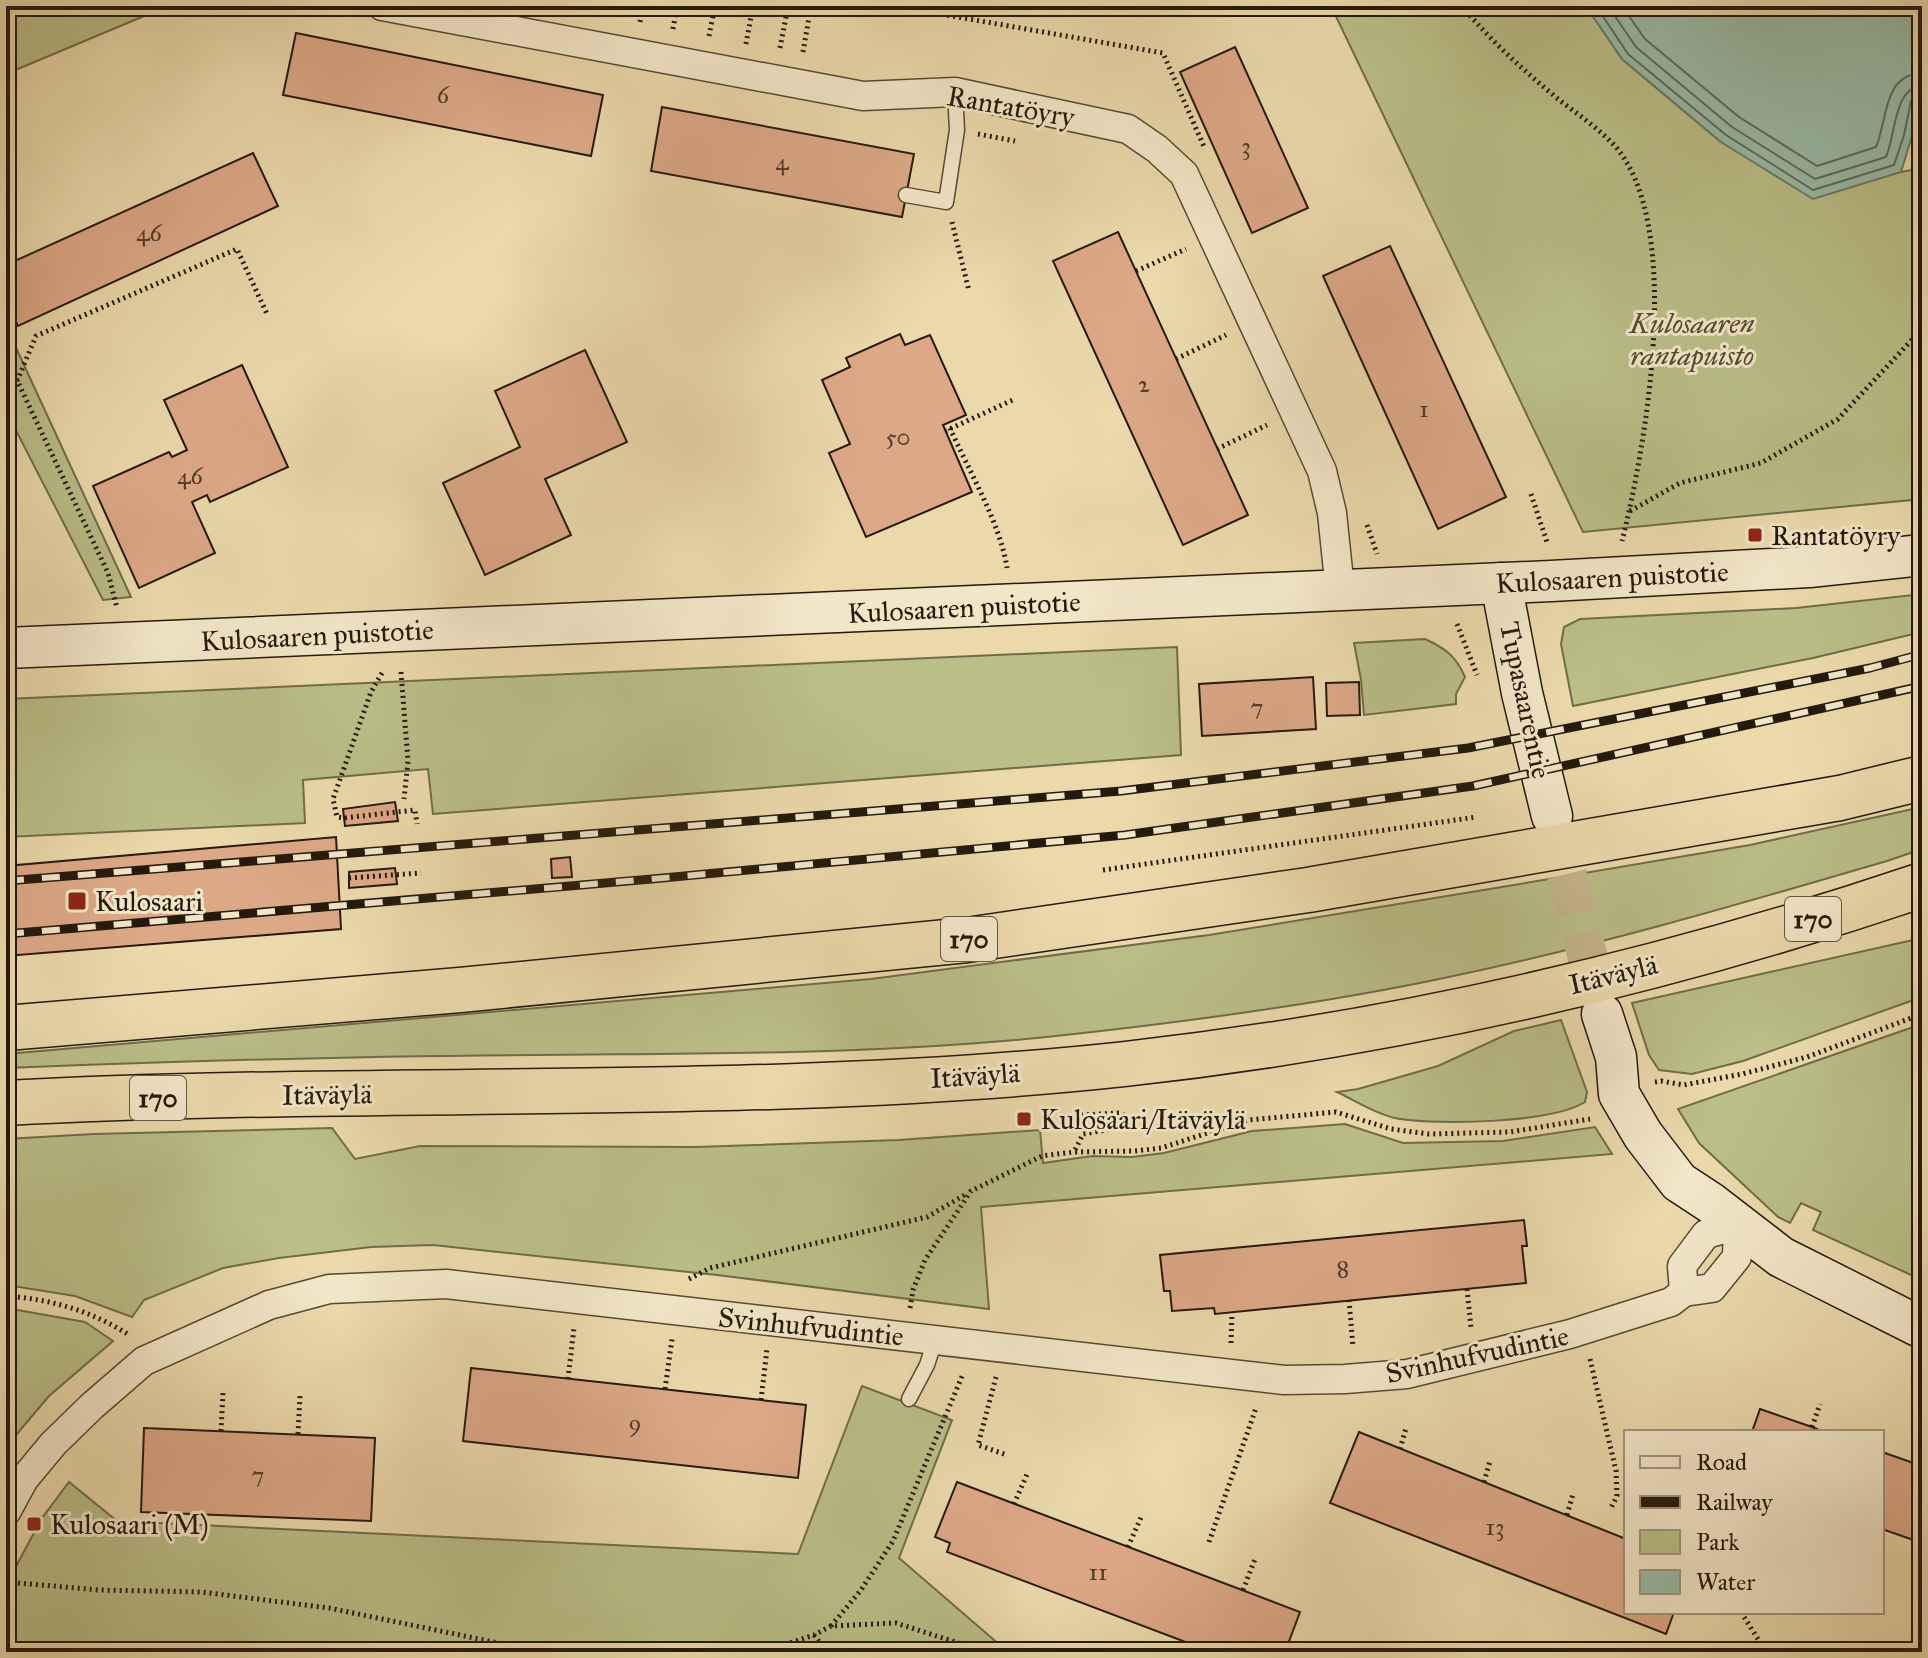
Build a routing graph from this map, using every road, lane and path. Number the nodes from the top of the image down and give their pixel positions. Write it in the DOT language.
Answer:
graph roads {
  1 [pos="15,6"];
  2 [pos="382,6"];
  3 [pos="677,6"];
  4 [pos="715,6"];
  5 [pos="753,6"];
  6 [pos="788,6"];
  7 [pos="811,6"];
  8 [pos="1462,6"];
  9 [pos="6,19"];
  10 [pos="671,38"];
  11 [pos="707,45"];
  12 [pos="744,52"];
  13 [pos="778,58"];
  14 [pos="801,62"];
  15 [pos="955,92"];
  16 [pos="957,130"];
  17 [pos="1019,141"];
  18 [pos="906,195"];
  19 [pos="946,202"];
  20 [pos="1195,245"];
  21 [pos="1136,271"];
  22 [pos="969,291"];
  23 [pos="267,314"];
  24 [pos="1922,329"];
  25 [pos="1235,331"];
  26 [pos="6,357"];
  27 [pos="1176,359"];
  28 [pos="17,381"];
  29 [pos="1015,399"];
  30 [pos="1276,421"];
  31 [pos="1217,449"];
  32 [pos="1531,494"];
  33 [pos="1630,511"];
  34 [pos="1622,542"];
  35 [pos="1548,545"];
  36 [pos="1922,555"];
  37 [pos="1007,572"];
  38 [pos="1501,583"];
  39 [pos="1340,590"];
  40 [pos="125,644"];
  41 [pos="6,648"];
  42 [pos="401,672"];
  43 [pos="382,673"];
  44 [pos="1922,778"];
  45 [pos="404,799"];
  46 [pos="1552,816"];
  47 [pos="1482,817"];
  48 [pos="417,824"];
  49 [pos="1103,870"];
  50 [pos="421,873"];
  51 [pos="349,878"];
  52 [pos="1922,885"];
  53 [pos="1922,918"];
  54 [pos="1704,952"];
  55 [pos="1602,1014"];
  56 [pos="1922,1014"];
  57 [pos="6,1028"];
  58 [pos="1684,1085"];
  59 [pos="6,1103"];
  60 [pos="1063,1116"];
  61 [pos="1594,1119"];
  62 [pos="1074,1152"];
  63 [pos="971,1191"];
  64 [pos="1724,1214"];
  65 [pos="681,1283"];
  66 [pos="1467,1289"];
  67 [pos="1684,1292"];
  68 [pos="6,1296"];
  69 [pos="1349,1300"];
  70 [pos="1232,1312"];
  71 [pos="574,1326"];
  72 [pos="1922,1328"];
  73 [pos="1471,1330"];
  74 [pos="900,1336"];
  75 [pos="672,1337"];
  76 [pos="935,1340"];
  77 [pos="971,1343"];
  78 [pos="1231,1344"];
  79 [pos="767,1348"];
  80 [pos="1353,1350"];
  81 [pos="1590,1359"];
  82 [pos="144,1361"];
  83 [pos="997,1372"];
  84 [pos="568,1379"];
  85 [pos="665,1389"];
  86 [pos="223,1392"];
  87 [pos="300,1396"];
  88 [pos="909,1399"];
  89 [pos="761,1400"];
  90 [pos="1258,1403"];
  91 [pos="1820,1404"];
  92 [pos="1812,1427"];
  93 [pos="1406,1428"];
  94 [pos="221,1431"];
  95 [pos="298,1434"];
  96 [pos="1922,1443"];
  97 [pos="1400,1449"];
  98 [pos="1007,1455"];
  99 [pos="1490,1461"];
  100 [pos="1914,1464"];
  101 [pos="1028,1472"];
  102 [pos="1484,1482"];
  103 [pos="1573,1494"];
  104 [pos="1014,1504"];
  105 [pos="1611,1508"];
  106 [pos="6,1512"];
  107 [pos="1142,1515"];
  108 [pos="1567,1515"];
  109 [pos="1209,1542"];
  110 [pos="1128,1547"];
  111 [pos="1255,1559"];
  112 [pos="6,1582"];
  113 [pos="1243,1590"];
  114 [pos="6,1610"];
  115 [pos="1742,1614"];
  116 [pos="7,1618"];
  117 [pos="831,1626"];
  118 [pos="814,1635"];
  119 [pos="542,1652"];
  120 [pos="762,1652"];
  121 [pos="827,1652"];
  122 [pos="979,1652"];
  123 [pos="1766,1652"];
  1 -- 9 [label="path"];
  2 -- 15 [label="street, Rantatöyry"];
  3 -- 10 [label="path"];
  4 -- 11 [label="path"];
  5 -- 12 [label="path"];
  6 -- 13 [label="path"];
  7 -- 14 [label="path"];
  8 -- 33 [label="path"];
  15 -- 16 [label="lane"];
  15 -- 39 [label="street, Rantatöyry"];
  16 -- 17 [label="path"];
  16 -- 19 [label="lane"];
  18 -- 19 [label="lane"];
  19 -- 22 [label="path"];
  20 -- 21 [label="path"];
  23 -- 28 [label="path"];
  24 -- 33 [label="path"];
  25 -- 27 [label="path"];
  26 -- 28 [label="path"];
  28 -- 40 [label="path"];
  29 -- 37 [label="path"];
  30 -- 31 [label="path"];
  32 -- 35 [label="path"];
  33 -- 34 [label="path"];
  36 -- 38 [label="street, Kulosaaren puistotie"];
  38 -- 39 [label="street, Kulosaaren puistotie"];
  38 -- 46 [label="street, Tupasaarentie"];
  39 -- 40 [label="street, Kulosaaren puistotie"];
  40 -- 41 [label="street, Kulosaaren puistotie"];
  42 -- 45 [label="path"];
  43 -- 48 [label="path"];
  44 -- 57 [label="highway, 170"];
  47 -- 49 [label="path"];
  50 -- 51 [label="path"];
  52 -- 54 [label="highway, Itäväylä / 170"];
  53 -- 54 [label="highway"];
  54 -- 59 [label="highway, Itäväylä / 170"];
  55 -- 64 [label="street"];
  56 -- 58 [label="path"];
  60 -- 62 [label="path"];
  61 -- 62 [label="path"];
  62 -- 63 [label="path"];
  63 -- 65 [label="path"];
  63 -- 74 [label="path"];
  64 -- 67 [label="street"];
  64 -- 67 [label="street, Svinhufvudintie"];
  64 -- 72 [label="street"];
  66 -- 73 [label="path"];
  67 -- 77 [label="street, Svinhufvudintie"];
  68 -- 82 [label="path"];
  69 -- 80 [label="path"];
  70 -- 78 [label="path"];
  71 -- 84 [label="path"];
  74 -- 76 [label="street, Svinhufvudintie"];
  74 -- 82 [label="street, Svinhufvudintie"];
  75 -- 85 [label="path"];
  76 -- 77 [label="street, Svinhufvudintie"];
  76 -- 88 [label="lane"];
  77 -- 117 [label="path"];
  79 -- 89 [label="path"];
  81 -- 105 [label="path"];
  82 -- 106 [label="street, Svinhufvudintie"];
  83 -- 98 [label="path"];
  86 -- 94 [label="path"];
  87 -- 95 [label="path"];
  90 -- 109 [label="path"];
  91 -- 92 [label="path"];
  93 -- 97 [label="path"];
  96 -- 100 [label="path"];
  99 -- 102 [label="path"];
  101 -- 104 [label="path"];
  103 -- 108 [label="path"];
  107 -- 110 [label="path"];
  111 -- 113 [label="path"];
  112 -- 119 [label="path"];
  114 -- 116 [label="path"];
  115 -- 123 [label="path"];
  117 -- 118 [label="path"];
  117 -- 122 [label="path"];
  118 -- 120 [label="path"];
  118 -- 121 [label="path"];
}
